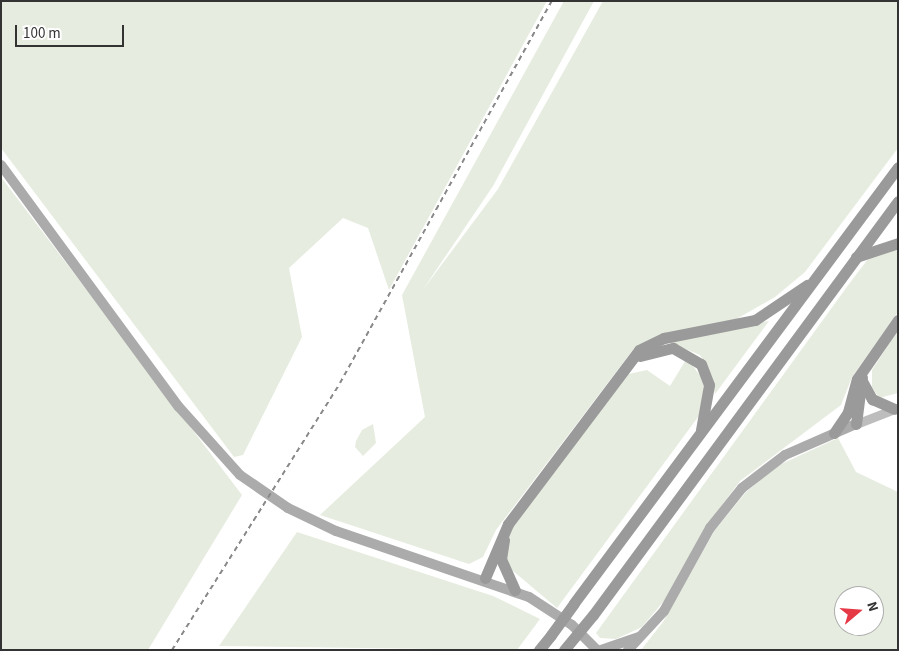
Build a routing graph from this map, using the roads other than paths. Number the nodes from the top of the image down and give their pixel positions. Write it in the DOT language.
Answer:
graph roads {
  1 [pos="1,165"];
  2 [pos="898,167"];
  3 [pos="898,201"];
  4 [pos="898,243"];
  5 [pos="856,257"];
  6 [pos="818,276"];
  7 [pos="898,320"];
  8 [pos="632,360"];
  9 [pos="862,374"];
  10 [pos="852,399"];
  11 [pos="896,409"];
  12 [pos="856,424"];
  13 [pos="834,432"];
  14 [pos="700,434"];
  15 [pos="508,524"];
  16 [pos="501,559"];
  17 [pos="485,578"];
  18 [pos="515,590"];
  19 [pos="649,631"];
  20 [pos="539,650"];
  21 [pos="564,650"];
  22 [pos="599,650"];
  23 [pos="628,650"];
  1 -- 17 [label="main road"];
  2 -- 6 [label="highway"];
  3 -- 5 [label="highway"];
  4 -- 5 [label="highway"];
  5 -- 21 [label="highway, bridge"];
  6 -- 8 [label="highway"];
  6 -- 14 [label="highway"];
  7 -- 9 [label="highway"];
  8 -- 14 [label="highway"];
  8 -- 15 [label="highway"];
  9 -- 10 [label="highway"];
  9 -- 11 [label="highway"];
  9 -- 12 [label="highway"];
  10 -- 12 [label="highway"];
  10 -- 13 [label="highway"];
  11 -- 12 [label="main road"];
  12 -- 13 [label="main road"];
  13 -- 19 [label="main road"];
  14 -- 20 [label="highway, bridge"];
  15 -- 16 [label="highway"];
  15 -- 17 [label="highway"];
  16 -- 17 [label="highway"];
  16 -- 18 [label="highway"];
  17 -- 18 [label="main road"];
  18 -- 22 [label="main road"];
  19 -- 22 [label="main road"];
  19 -- 23 [label="main road"];
}
